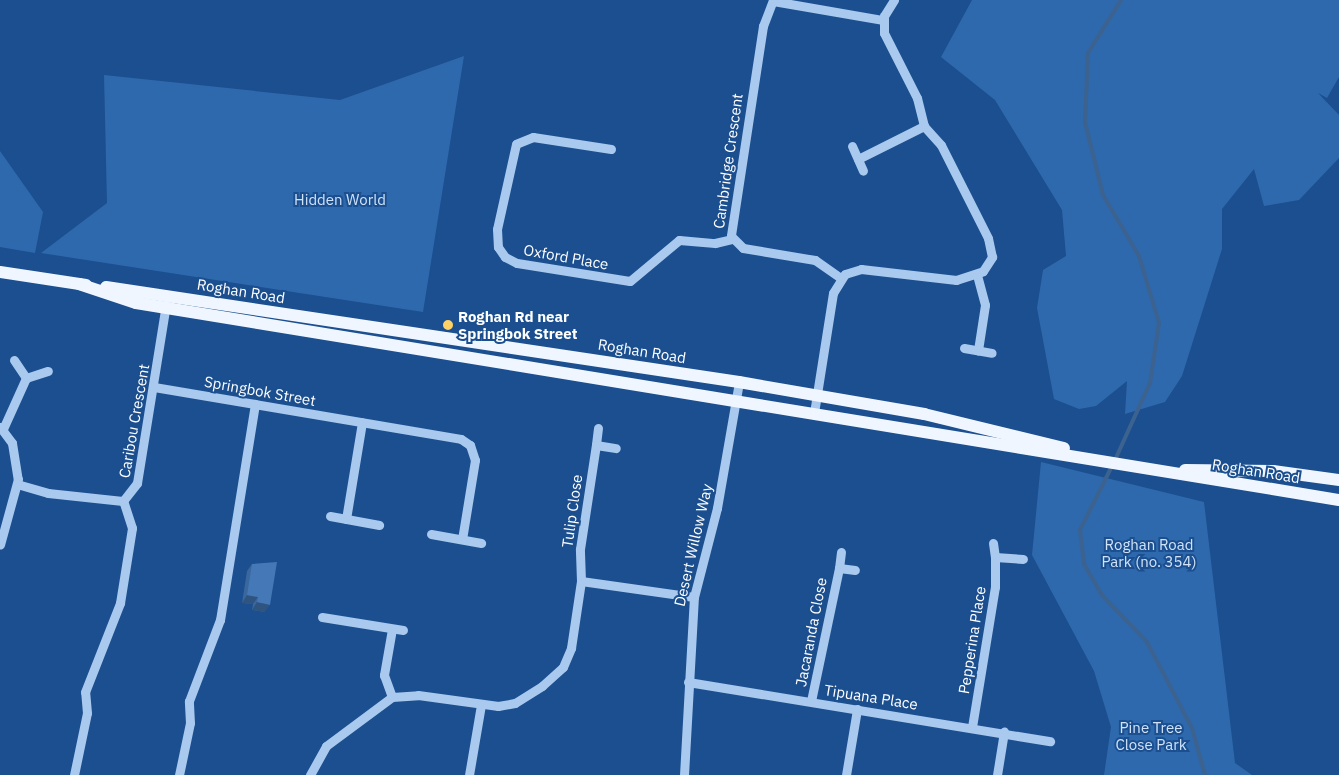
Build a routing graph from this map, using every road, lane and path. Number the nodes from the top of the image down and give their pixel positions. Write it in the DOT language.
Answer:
graph roads {
  1 [pos="773,0"];
  2 [pos="894,0"];
  3 [pos="882,20"];
  4 [pos="924,126"];
  5 [pos="852,146"];
  6 [pos="611,150"];
  7 [pos="858,159"];
  8 [pos="863,171"];
  9 [pos="732,239"];
  10 [pos="0,272"];
  11 [pos="977,275"];
  12 [pos="841,278"];
  13 [pos="165,302"];
  14 [pos="964,348"];
  15 [pos="978,350"];
  16 [pos="992,353"];
  17 [pos="14,360"];
  18 [pos="48,372"];
  19 [pos="26,378"];
  20 [pos="739,382"];
  21 [pos="154,386"];
  22 [pos="817,396"];
  23 [pos="736,400"];
  24 [pos="255,404"];
  25 [pos="814,413"];
  26 [pos="362,422"];
  27 [pos="1,428"];
  28 [pos="598,428"];
  29 [pos="596,446"];
  30 [pos="616,448"];
  31 [pos="1080,454"];
  32 [pos="1170,470"];
  33 [pos="1339,480"];
  34 [pos="17,484"];
  35 [pos="1339,500"];
  36 [pos="123,501"];
  37 [pos="330,516"];
  38 [pos="346,519"];
  39 [pos="379,525"];
  40 [pos="432,534"];
  41 [pos="462,539"];
  42 [pos="481,543"];
  43 [pos="993,543"];
  44 [pos="0,545"];
  45 [pos="842,552"];
  46 [pos="995,557"];
  47 [pos="1023,560"];
  48 [pos="839,568"];
  49 [pos="855,570"];
  50 [pos="581,581"];
  51 [pos="694,597"];
  52 [pos="322,617"];
  53 [pos="392,629"];
  54 [pos="403,630"];
  55 [pos="688,682"];
  56 [pos="392,697"];
  57 [pos="811,701"];
  58 [pos="481,705"];
  59 [pos="857,709"];
  60 [pos="972,727"];
  61 [pos="1004,732"];
  62 [pos="1050,741"];
  63 [pos="74,775"];
  64 [pos="179,775"];
  65 [pos="310,775"];
  66 [pos="469,775"];
  67 [pos="684,775"];
  68 [pos="846,775"];
  69 [pos="997,775"];
  1 -- 3 [label="street"];
  1 -- 9 [label="street, Cambridge Crescent"];
  2 -- 3 [label="street"];
  3 -- 4 [label="street"];
  4 -- 7 [label="street"];
  4 -- 11 [label="street"];
  5 -- 7 [label="street"];
  6 -- 9 [label="street, Oxford Place"];
  7 -- 8 [label="street"];
  9 -- 12 [label="street, Cambridge Crescent"];
  10 -- 13 [label="main road, Roghan Road"];
  11 -- 12 [label="street"];
  11 -- 15 [label="street"];
  12 -- 22 [label="street"];
  13 -- 20 [label="main road, Roghan Road"];
  13 -- 21 [label="street, Caribou Crescent"];
  13 -- 23 [label="main road, Roghan Road"];
  14 -- 15 [label="street"];
  15 -- 16 [label="street"];
  17 -- 19 [label="street"];
  18 -- 19 [label="street"];
  19 -- 27 [label="street"];
  20 -- 22 [label="main road, Roghan Road"];
  20 -- 23 [label="street, Desert Willow Way"];
  21 -- 24 [label="street, Springbok Street"];
  21 -- 36 [label="street, Caribou Crescent"];
  22 -- 25 [label="street"];
  22 -- 31 [label="main road, Roghan Road"];
  23 -- 25 [label="main road, Roghan Road"];
  23 -- 51 [label="street, Desert Willow Way"];
  24 -- 26 [label="street, Springbok Street"];
  24 -- 64 [label="street"];
  25 -- 31 [label="main road, Roghan Road"];
  26 -- 38 [label="street"];
  26 -- 41 [label="street, Springbok Street"];
  27 -- 34 [label="street"];
  28 -- 29 [label="street, Tulip Close"];
  29 -- 30 [label="street"];
  29 -- 50 [label="street, Tulip Close"];
  31 -- 32 [label="main road, Roghan Road"];
  32 -- 33 [label="main road, Roghan Road"];
  32 -- 35 [label="main road, Roghan Road"];
  34 -- 36 [label="street"];
  34 -- 44 [label="street"];
  36 -- 63 [label="street"];
  37 -- 38 [label="street"];
  38 -- 39 [label="street"];
  40 -- 41 [label="street"];
  41 -- 42 [label="street"];
  43 -- 46 [label="street, Pepperina Place"];
  45 -- 48 [label="street, Jacaranda Close"];
  46 -- 47 [label="street"];
  46 -- 60 [label="street, Pepperina Place"];
  48 -- 49 [label="street, Jacaranda Close"];
  48 -- 57 [label="street, Jacaranda Close"];
  50 -- 51 [label="street"];
  50 -- 58 [label="street, Tulip Close"];
  51 -- 55 [label="street, Desert Willow Way"];
  52 -- 53 [label="street"];
  53 -- 54 [label="street"];
  53 -- 56 [label="street"];
  55 -- 57 [label="street, Tipuana Place"];
  55 -- 67 [label="street, Desert Willow Way"];
  56 -- 58 [label="street, Tulip Close"];
  56 -- 65 [label="street"];
  57 -- 59 [label="street, Tipuana Place"];
  58 -- 66 [label="street"];
  59 -- 60 [label="street, Tipuana Place"];
  59 -- 68 [label="street"];
  60 -- 61 [label="street, Tipuana Place"];
  61 -- 62 [label="street, Tipuana Place"];
  61 -- 69 [label="street"];
}
